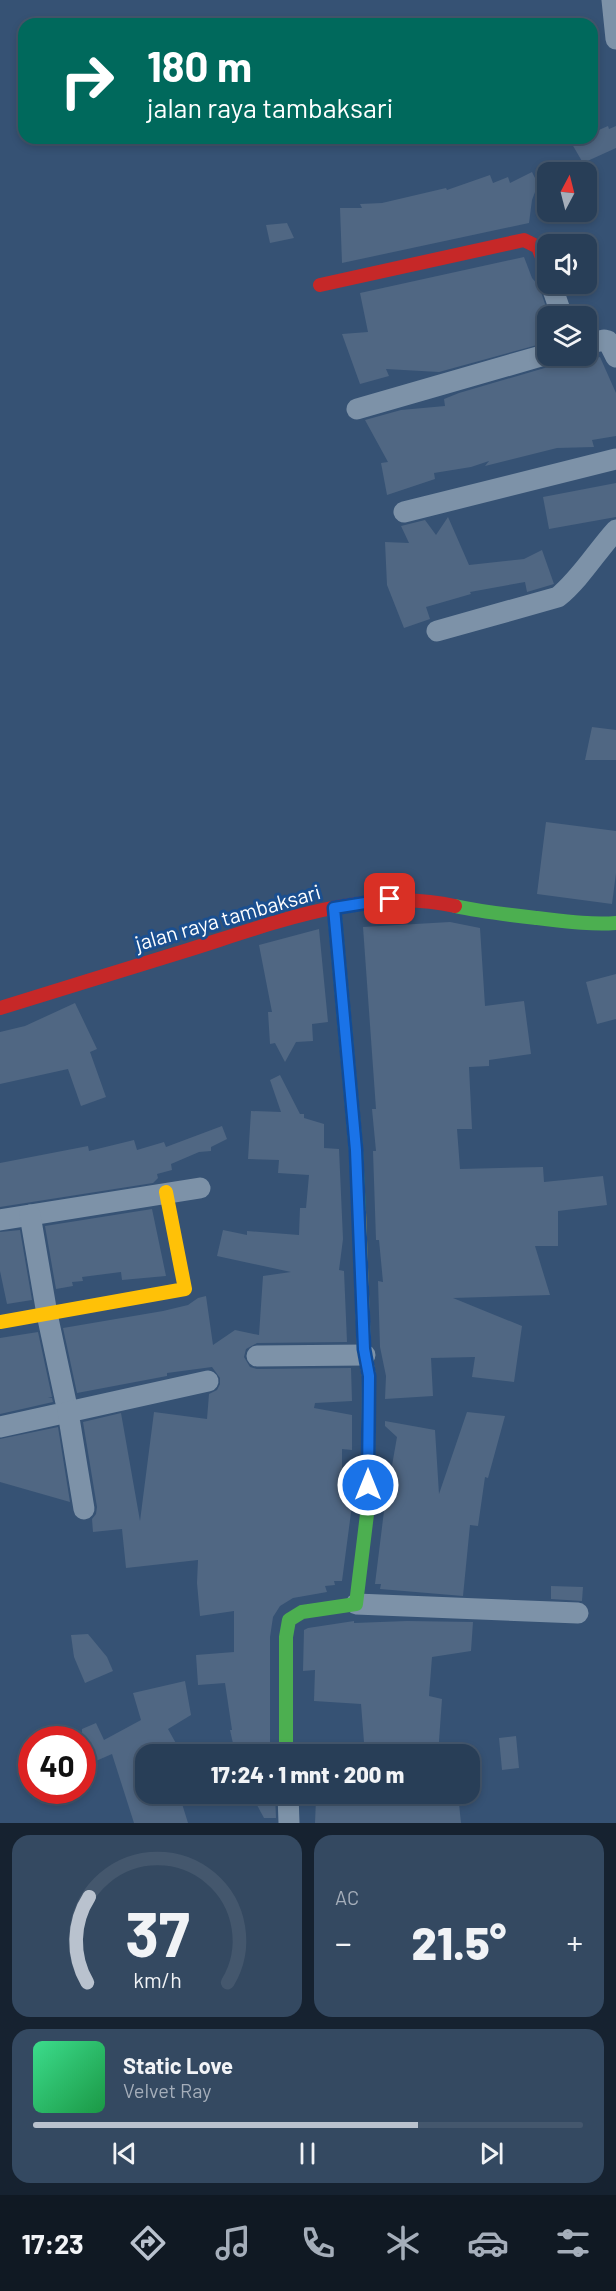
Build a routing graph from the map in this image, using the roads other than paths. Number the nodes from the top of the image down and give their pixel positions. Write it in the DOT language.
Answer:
graph roads {
  1 [pos="612,0"];
  2 [pos="616,39"];
  3 [pos="537,246"];
  4 [pos="320,285"];
  5 [pos="597,342"];
  6 [pos="537,357"];
  7 [pos="616,357"];
  8 [pos="357,409"];
  9 [pos="616,459"];
  10 [pos="404,512"];
  11 [pos="616,530"];
  12 [pos="437,631"];
  13 [pos="334,908"];
  14 [pos="616,923"];
  15 [pos="0,1008"];
  16 [pos="200,1188"];
  17 [pos="166,1192"];
  18 [pos="30,1215"];
  19 [pos="0,1220"];
  20 [pos="47,1314"];
  21 [pos="0,1322"];
  22 [pos="365,1355"];
  23 [pos="257,1356"];
  24 [pos="208,1381"];
  25 [pos="68,1412"];
  26 [pos="0,1426"];
  27 [pos="84,1509"];
  28 [pos="356,1604"];
  29 [pos="578,1613"];
  30 [pos="286,1744"];
  31 [pos="288,1804"];
  32 [pos="289,1823"];
  1 -- 2 [label="street"];
  3 -- 4 [label="street"];
  5 -- 7 [label="street"];
  6 -- 8 [label="street"];
  9 -- 10 [label="street"];
  11 -- 12 [label="street"];
  13 -- 14 [label="street, jalan raya tambaksari"];
  13 -- 15 [label="street, jalan raya tambaksari"];
  13 -- 22 [label="street"];
  16 -- 17 [label="street"];
  17 -- 18 [label="street"];
  17 -- 20 [label="street"];
  18 -- 19 [label="street"];
  18 -- 20 [label="street"];
  20 -- 21 [label="street"];
  20 -- 25 [label="street"];
  22 -- 23 [label="street"];
  22 -- 28 [label="street"];
  24 -- 25 [label="street"];
  25 -- 26 [label="street"];
  25 -- 27 [label="street"];
  28 -- 29 [label="street"];
  28 -- 30 [label="street"];
  31 -- 32 [label="street"];
}
